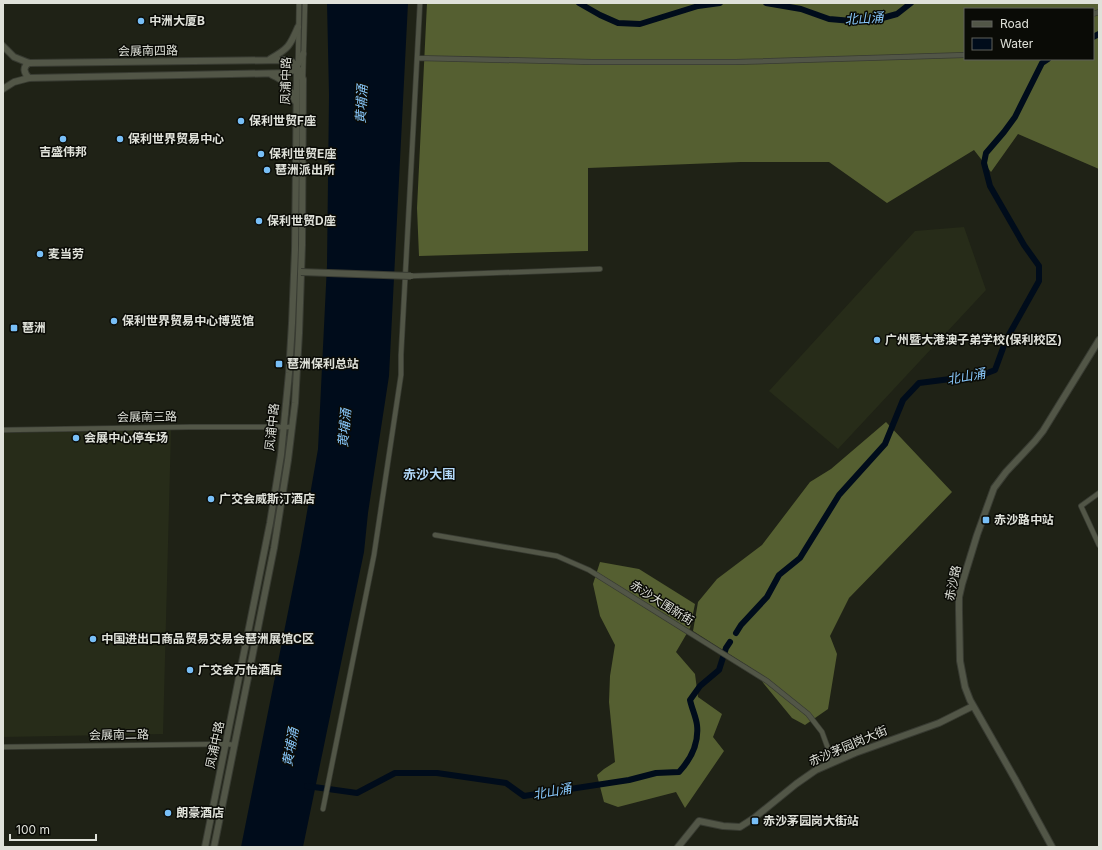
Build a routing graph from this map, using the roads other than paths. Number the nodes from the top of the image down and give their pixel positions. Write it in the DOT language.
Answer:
graph roads {
  1 [pos="299,3"];
  2 [pos="305,3"];
  3 [pos="420,3"];
  4 [pos="298,27"];
  5 [pos="3,46"];
  6 [pos="303,54"];
  7 [pos="964,55"];
  8 [pos="417,58"];
  9 [pos="269,60"];
  10 [pos="29,63"];
  11 [pos="298,66"];
  12 [pos="269,73"];
  13 [pos="29,78"];
  14 [pos="303,79"];
  15 [pos="3,89"];
  16 [pos="297,105"];
  17 [pos="600,269"];
  18 [pos="301,272"];
  19 [pos="411,276"];
  20 [pos="1099,340"];
  21 [pos="284,427"];
  22 [pos="292,427"];
  23 [pos="3,430"];
  24 [pos="1099,493"];
  25 [pos="435,535"];
  26 [pos="1099,545"];
  27 [pos="973,706"];
  28 [pos="226,744"];
  29 [pos="235,745"];
  30 [pos="3,747"];
  31 [pos="833,762"];
  32 [pos="323,809"];
  33 [pos="206,847"];
  34 [pos="214,847"];
  35 [pos="678,847"];
  36 [pos="1052,847"];
  1 -- 4 [label="street, 凤浦中路"];
  2 -- 6 [label="street, 凤浦中路"];
  3 -- 8 [label="street"];
  4 -- 9 [label="street"];
  4 -- 11 [label="street, 凤浦中路"];
  5 -- 10 [label="street, 会展南四路"];
  6 -- 11 [label="street"];
  6 -- 14 [label="street, 凤浦中路"];
  7 -- 8 [label="street"];
  8 -- 32 [label="street"];
  9 -- 10 [label="street, 会展南四路"];
  9 -- 11 [label="street, 会展南四路"];
  10 -- 13 [label="street"];
  11 -- 12 [label="street, 会展南四路"];
  11 -- 14 [label="street"];
  11 -- 16 [label="street, 凤浦中路"];
  12 -- 13 [label="street, 会展南四路"];
  12 -- 16 [label="street"];
  13 -- 15 [label="street, 会展南四路"];
  14 -- 18 [label="street, 凤浦中路"];
  16 -- 21 [label="street, 凤浦中路"];
  17 -- 19 [label="street"];
  18 -- 19 [label="street, bridge"];
  18 -- 22 [label="street, 凤浦中路"];
  20 -- 27 [label="street, 赤沙路"];
  21 -- 22 [label="street, 会展南三路"];
  21 -- 23 [label="street, 会展南三路"];
  21 -- 28 [label="street, 凤浦中路"];
  22 -- 29 [label="street, 凤浦中路"];
  24 -- 26 [label="street"];
  25 -- 31 [label="street, 赤沙大围新街"];
  27 -- 31 [label="street, 赤沙茅园岗大街"];
  27 -- 36 [label="street, 赤沙路"];
  28 -- 29 [label="street, 会展南二路"];
  28 -- 30 [label="street, 会展南二路"];
  28 -- 33 [label="street, 凤浦中路"];
  29 -- 34 [label="street, 凤浦中路"];
  31 -- 35 [label="street, 赤沙茅园岗大街"];
}
